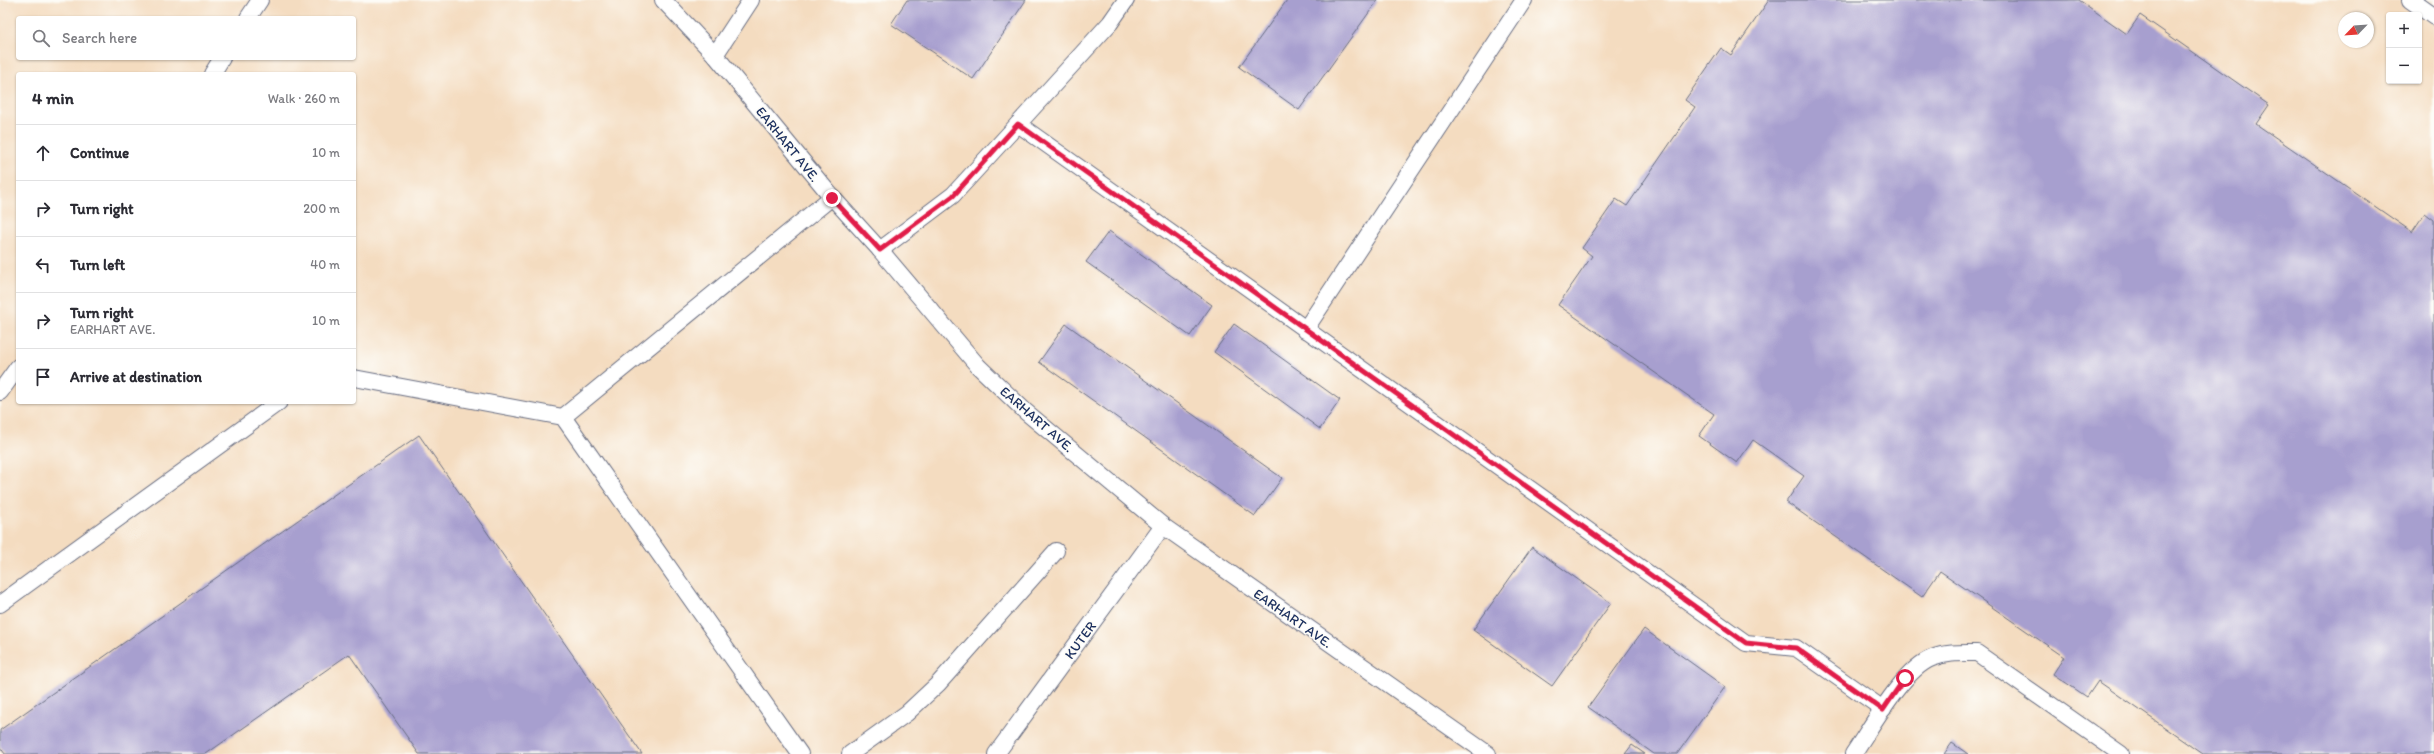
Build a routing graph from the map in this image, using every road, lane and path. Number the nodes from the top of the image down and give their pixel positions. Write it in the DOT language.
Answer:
graph roads {
  1 [pos="260,0"];
  2 [pos="663,0"];
  3 [pos="751,0"];
  4 [pos="1126,0"];
  5 [pos="1524,0"];
  6 [pos="2410,0"];
  7 [pos="249,16"];
  8 [pos="2434,17"];
  9 [pos="715,55"];
  10 [pos="221,60"];
  11 [pos="213,72"];
  12 [pos="1018,124"];
  13 [pos="832,198"];
  14 [pos="880,250"];
  15 [pos="1305,330"];
  16 [pos="16,370"];
  17 [pos="356,378"];
  18 [pos="0,392"];
  19 [pos="275,404"];
  20 [pos="563,417"];
  21 [pos="1163,526"];
  22 [pos="1056,551"];
  23 [pos="0,604"];
  24 [pos="1883,710"];
  25 [pos="800,754"];
  26 [pos="850,754"];
  27 [pos="996,754"];
  28 [pos="1488,754"];
  29 [pos="1853,754"];
  30 [pos="2120,754"];
  1 -- 7 [label="lane"];
  2 -- 9 [label="lane, EARHART AVE."];
  3 -- 9 [label="lane"];
  4 -- 12 [label="lane"];
  5 -- 15 [label="lane"];
  6 -- 8 [label="lane"];
  9 -- 13 [label="lane, EARHART AVE."];
  10 -- 11 [label="lane"];
  12 -- 14 [label="lane"];
  12 -- 15 [label="lane"];
  13 -- 14 [label="lane, EARHART AVE."];
  13 -- 20 [label="lane"];
  14 -- 21 [label="lane, EARHART AVE."];
  15 -- 24 [label="lane"];
  16 -- 18 [label="lane"];
  17 -- 20 [label="lane"];
  19 -- 23 [label="lane"];
  20 -- 25 [label="lane"];
  21 -- 27 [label="lane, KUTER"];
  21 -- 28 [label="lane, EARHART AVE."];
  22 -- 26 [label="lane"];
  24 -- 29 [label="lane"];
  24 -- 30 [label="lane"];
}
